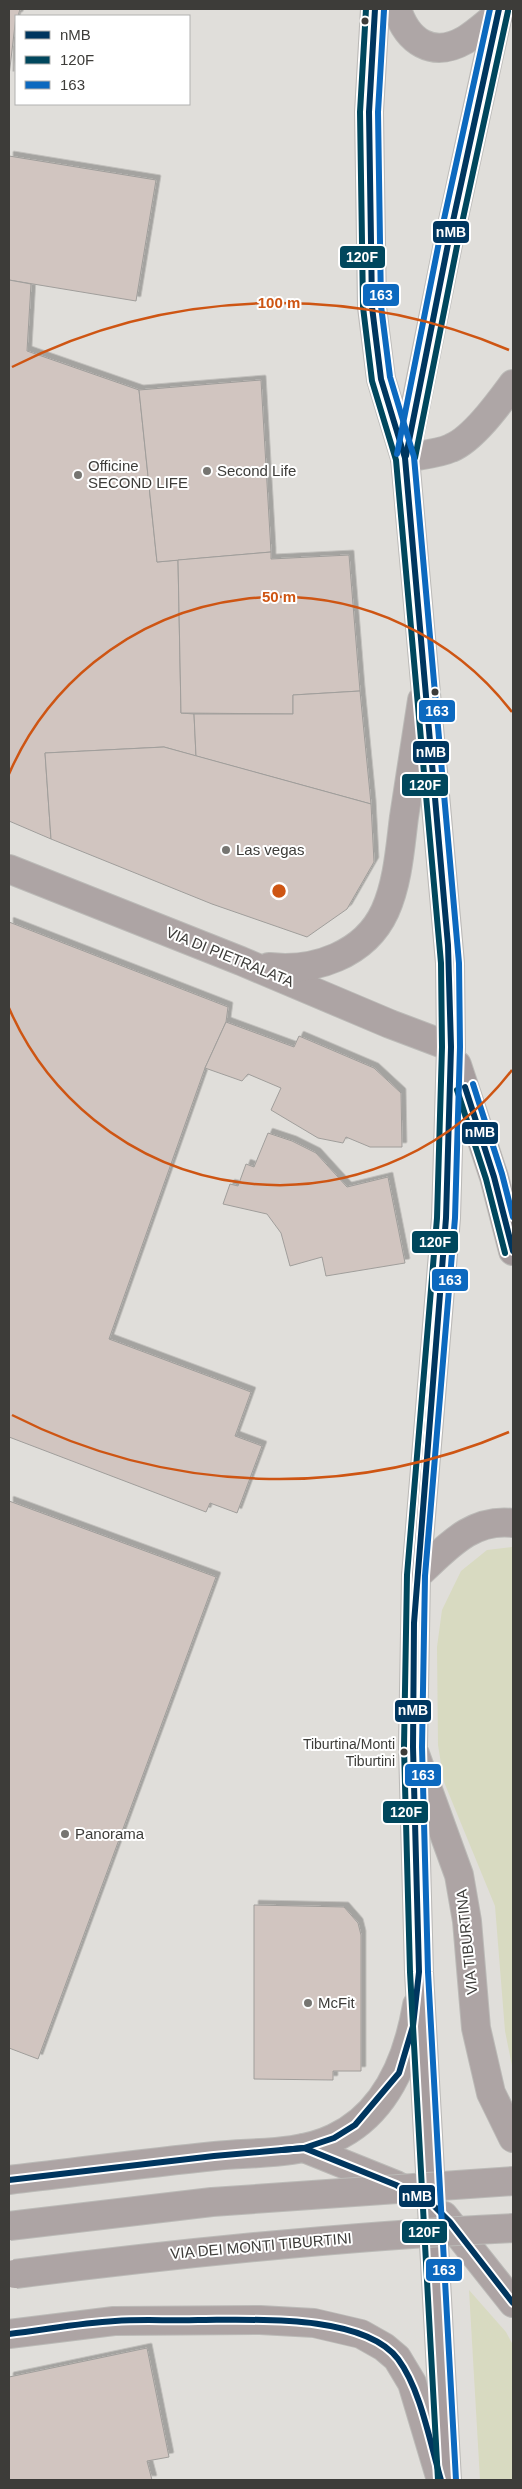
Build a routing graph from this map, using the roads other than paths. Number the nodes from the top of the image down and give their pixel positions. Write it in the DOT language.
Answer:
graph roads {
  1 [pos="375,9"];
  2 [pos="397,9"];
  3 [pos="499,11"];
  4 [pos="513,384"];
  5 [pos="406,458"];
  6 [pos="424,684"];
  7 [pos="9,869"];
  8 [pos="241,961"];
  9 [pos="451,1047"];
  10 [pos="513,1251"];
  11 [pos="513,1523"];
  12 [pos="416,1576"];
  13 [pos="413,1747"];
  14 [pos="419,1972"];
  15 [pos="513,2138"];
  16 [pos="304,2148"];
  17 [pos="9,2180"];
  18 [pos="513,2181"];
  19 [pos="433,2205"];
  20 [pos="9,2226"];
  21 [pos="513,2228"];
  22 [pos="12,2274"];
  23 [pos="513,2303"];
  24 [pos="9,2334"];
  25 [pos="441,2480"];
  26 [pos="447,2480"];
  1 -- 5 [label="main road, VIA TIBURTINA"];
  2 -- 3 [label="street, VIA TIBURTINA"];
  3 -- 5 [label="main road, VIA TIBURTINA"];
  4 -- 5 [label="street"];
  5 -- 6 [label="main road, VIA TIBURTINA"];
  6 -- 8 [label="main road"];
  6 -- 9 [label="main road, VIA TIBURTINA"];
  7 -- 8 [label="main road, VIA DI PIETRALATA"];
  8 -- 9 [label="main road, VIA DI PIETRALATA"];
  9 -- 10 [label="main road, VIA TIBURTINA"];
  9 -- 12 [label="main road, VIA TIBURTINA"];
  11 -- 12 [label="main road"];
  12 -- 13 [label="main road, VIA TIBURTINA"];
  13 -- 14 [label="main road, VIA TIBURTINA"];
  13 -- 15 [label="main road, VIA TIBURTINA"];
  14 -- 16 [label="main road"];
  14 -- 19 [label="main road, VIA TIBURTINA"];
  16 -- 17 [label="main road"];
  16 -- 19 [label="main road"];
  18 -- 20 [label="main road, bridge"];
  19 -- 23 [label="main road"];
  19 -- 26 [label="main road, VIA TIBURTINA"];
  21 -- 22 [label="main road, VIA DEI MONTI TIBURTINI, bridge"];
  24 -- 25 [label="main road"];
}
